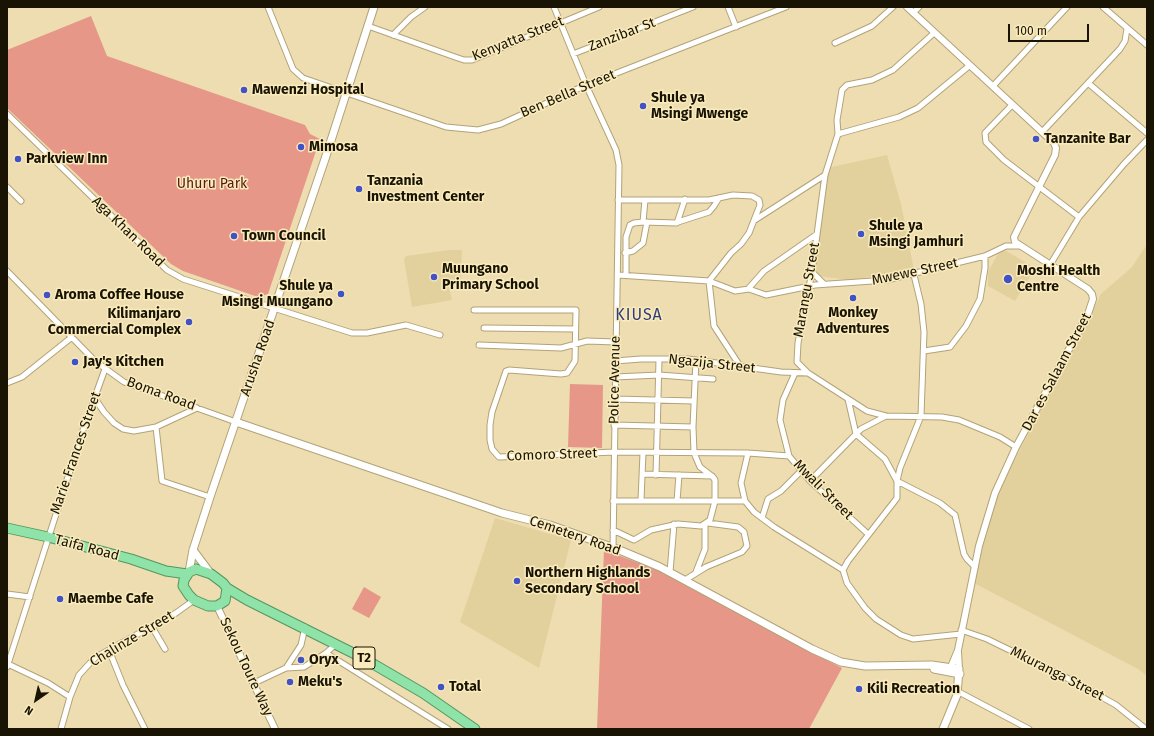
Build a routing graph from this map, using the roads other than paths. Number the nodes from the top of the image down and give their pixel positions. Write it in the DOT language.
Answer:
graph roads {
  1 [pos="268,7"];
  2 [pos="374,7"];
  3 [pos="426,7"];
  4 [pos="554,7"];
  5 [pos="599,7"];
  6 [pos="693,7"];
  7 [pos="728,7"];
  8 [pos="786,7"];
  9 [pos="893,7"];
  10 [pos="907,7"];
  11 [pos="919,7"];
  12 [pos="1067,7"];
  13 [pos="1105,8"];
  14 [pos="913,13"];
  15 [pos="560,22"];
  16 [pos="368,26"];
  17 [pos="736,28"];
  18 [pos="1127,29"];
  19 [pos="934,33"];
  20 [pos="393,35"];
  21 [pos="835,43"];
  22 [pos="1147,45"];
  23 [pos="573,54"];
  24 [pos="969,66"];
  25 [pos="1088,83"];
  26 [pos="586,85"];
  27 [pos="993,86"];
  28 [pos="346,94"];
  29 [pos="1012,105"];
  30 [pos="7,114"];
  31 [pos="1042,132"];
  32 [pos="1147,133"];
  33 [pos="838,134"];
  34 [pos="1147,140"];
  35 [pos="825,175"];
  36 [pos="7,187"];
  37 [pos="1040,187"];
  38 [pos="718,198"];
  39 [pos="618,200"];
  40 [pos="645,200"];
  41 [pos="685,200"];
  42 [pos="21,201"];
  43 [pos="1079,217"];
  44 [pos="754,220"];
  45 [pos="645,222"];
  46 [pos="678,222"];
  47 [pos="817,234"];
  48 [pos="1019,246"];
  49 [pos="625,253"];
  50 [pos="985,256"];
  51 [pos="1050,265"];
  52 [pos="7,270"];
  53 [pos="812,272"];
  54 [pos="618,275"];
  55 [pos="626,275"];
  56 [pos="914,275"];
  57 [pos="709,281"];
  58 [pos="824,284"];
  59 [pos="809,287"];
  60 [pos="748,289"];
  61 [pos="275,308"];
  62 [pos="474,310"];
  63 [pos="484,328"];
  64 [pos="575,329"];
  65 [pos="440,335"];
  66 [pos="72,337"];
  67 [pos="616,342"];
  68 [pos="479,345"];
  69 [pos="574,345"];
  70 [pos="924,351"];
  71 [pos="659,359"];
  72 [pos="696,360"];
  73 [pos="615,361"];
  74 [pos="740,366"];
  75 [pos="105,369"];
  76 [pos="795,373"];
  77 [pos="808,373"];
  78 [pos="659,375"];
  79 [pos="615,377"];
  80 [pos="695,377"];
  81 [pos="713,379"];
  82 [pos="7,383"];
  83 [pos="94,397"];
  84 [pos="615,399"];
  85 [pos="848,399"];
  86 [pos="659,400"];
  87 [pos="694,401"];
  88 [pos="197,408"];
  89 [pos="886,416"];
  90 [pos="921,416"];
  91 [pos="236,422"];
  92 [pos="614,425"];
  93 [pos="658,425"];
  94 [pos="156,427"];
  95 [pos="693,427"];
  96 [pos="856,434"];
  97 [pos="1016,447"];
  98 [pos="614,452"];
  99 [pos="643,452"];
  100 [pos="656,453"];
  101 [pos="694,453"];
  102 [pos="748,453"];
  103 [pos="789,456"];
  104 [pos="801,471"];
  105 [pos="642,474"];
  106 [pos="656,475"];
  107 [pos="679,476"];
  108 [pos="713,476"];
  109 [pos="810,481"];
  110 [pos="897,481"];
  111 [pos="210,497"];
  112 [pos="613,500"];
  113 [pos="641,500"];
  114 [pos="678,501"];
  115 [pos="715,501"];
  116 [pos="745,501"];
  117 [pos="762,518"];
  118 [pos="674,524"];
  119 [pos="706,524"];
  120 [pos="7,528"];
  121 [pos="613,530"];
  122 [pos="868,534"];
  123 [pos="48,537"];
  124 [pos="613,548"];
  125 [pos="193,550"];
  126 [pos="974,567"];
  127 [pos="843,570"];
  128 [pos="166,571"];
  129 [pos="670,572"];
  130 [pos="188,573"];
  131 [pos="696,573"];
  132 [pos="211,574"];
  133 [pos="685,580"];
  134 [pos="183,586"];
  135 [pos="227,588"];
  136 [pos="7,594"];
  137 [pos="30,597"];
  138 [pos="194,600"];
  139 [pos="247,600"];
  140 [pos="221,604"];
  141 [pos="152,627"];
  142 [pos="305,627"];
  143 [pos="961,632"];
  144 [pos="336,644"];
  145 [pos="165,648"];
  146 [pos="109,650"];
  147 [pos="958,650"];
  148 [pos="326,653"];
  149 [pos="8,666"];
  150 [pos="286,668"];
  151 [pos="951,670"];
  152 [pos="960,672"];
  153 [pos="254,683"];
  154 [pos="957,688"];
  155 [pos="70,697"];
  156 [pos="61,729"];
  157 [pos="145,729"];
  158 [pos="275,729"];
  159 [pos="448,729"];
  160 [pos="475,729"];
  161 [pos="943,729"];
  162 [pos="1029,729"];
  163 [pos="1146,729"];
  1 -- 28 [label="street, Ben Bella Street"];
  2 -- 16 [label="main road, Arusha Road"];
  3 -- 20 [label="street"];
  4 -- 15 [label="street, Police Avenue"];
  5 -- 15 [label="street, Kenyatta Street"];
  6 -- 23 [label="street, Zanzibar St"];
  7 -- 17 [label="street"];
  8 -- 17 [label="street, Ben Bella Street"];
  9 -- 21 [label="street"];
  10 -- 14 [label="street"];
  11 -- 14 [label="street"];
  12 -- 27 [label="street"];
  13 -- 18 [label="street"];
  14 -- 19 [label="street"];
  15 -- 20 [label="street, Kenyatta Street"];
  15 -- 23 [label="street, Police Avenue"];
  16 -- 20 [label="street, Kenyatta Street"];
  16 -- 28 [label="main road, Arusha Road"];
  17 -- 26 [label="street, Ben Bella Street"];
  18 -- 22 [label="street"];
  18 -- 25 [label="street"];
  19 -- 24 [label="street"];
  19 -- 33 [label="street, Marangu Street"];
  23 -- 26 [label="street, Police Avenue"];
  24 -- 27 [label="street"];
  24 -- 33 [label="street"];
  25 -- 31 [label="street"];
  25 -- 32 [label="street"];
  26 -- 28 [label="street, Ben Bella Street"];
  26 -- 39 [label="street, Police Avenue"];
  27 -- 29 [label="street"];
  28 -- 61 [label="main road, Arusha Road"];
  29 -- 31 [label="street"];
  29 -- 37 [label="street"];
  30 -- 61 [label="street, Aga Khan Road"];
  31 -- 37 [label="street"];
  33 -- 35 [label="street, Marangu Street"];
  34 -- 43 [label="street"];
  35 -- 44 [label="street"];
  35 -- 47 [label="street, Marangu Street"];
  36 -- 42 [label="street"];
  37 -- 43 [label="street"];
  37 -- 48 [label="street"];
  38 -- 41 [label="street"];
  38 -- 44 [label="street"];
  38 -- 46 [label="street"];
  39 -- 40 [label="street"];
  39 -- 54 [label="street, Police Avenue"];
  40 -- 41 [label="street"];
  40 -- 45 [label="street"];
  41 -- 46 [label="street"];
  43 -- 51 [label="street"];
  44 -- 57 [label="street"];
  45 -- 46 [label="street"];
  45 -- 49 [label="street"];
  45 -- 49 [label="street"];
  47 -- 53 [label="street, Marangu Street"];
  47 -- 60 [label="street"];
  48 -- 50 [label="street, Mwewe Street"];
  48 -- 51 [label="street, Dar es Salaam Street"];
  49 -- 55 [label="street"];
  50 -- 56 [label="street, Mwewe Street"];
  50 -- 70 [label="street"];
  51 -- 97 [label="street, Dar es Salaam Street"];
  52 -- 66 [label="street, Boma Road"];
  53 -- 58 [label="street"];
  53 -- 59 [label="street, Marangu Street"];
  54 -- 55 [label="street, Mwewe Street"];
  54 -- 67 [label="street, Police Avenue"];
  55 -- 57 [label="street, Mwewe Street"];
  56 -- 58 [label="street, Mwewe Street"];
  56 -- 70 [label="street"];
  57 -- 60 [label="street, Mwewe Street"];
  57 -- 74 [label="street"];
  58 -- 59 [label="street, Mwewe Street"];
  59 -- 60 [label="street, Mwewe Street"];
  59 -- 77 [label="street, Marangu Street"];
  61 -- 65 [label="street, Aga Khan Road"];
  61 -- 91 [label="main road, Arusha Road"];
  62 -- 64 [label="street"];
  63 -- 64 [label="street"];
  64 -- 69 [label="street"];
  66 -- 75 [label="street, Boma Road"];
  66 -- 82 [label="street"];
  67 -- 69 [label="street"];
  67 -- 73 [label="street, Police Avenue"];
  68 -- 69 [label="street"];
  69 -- 98 [label="street, Comoro Street"];
  70 -- 90 [label="street"];
  71 -- 72 [label="street, Ngazija Street"];
  71 -- 73 [label="street, Ngazija Street"];
  71 -- 78 [label="street"];
  72 -- 74 [label="street, Ngazija Street"];
  72 -- 80 [label="street"];
  73 -- 79 [label="street, Police Avenue"];
  74 -- 76 [label="street, Ngazija Street"];
  75 -- 83 [label="street, Marie Frances Street"];
  75 -- 88 [label="street, Boma Road"];
  76 -- 77 [label="street, Ngazija Street"];
  76 -- 103 [label="street, Mwali Street"];
  77 -- 85 [label="street, Marangu Street"];
  78 -- 79 [label="street"];
  78 -- 80 [label="street"];
  78 -- 86 [label="street"];
  79 -- 84 [label="street, Police Avenue"];
  80 -- 81 [label="street"];
  80 -- 87 [label="street"];
  83 -- 94 [label="street"];
  83 -- 123 [label="street, Marie Frances Street"];
  84 -- 86 [label="street"];
  84 -- 92 [label="street, Police Avenue"];
  85 -- 89 [label="street, Marangu Street"];
  85 -- 96 [label="street"];
  86 -- 87 [label="street"];
  86 -- 93 [label="street"];
  87 -- 95 [label="street"];
  88 -- 91 [label="street, Boma Road"];
  88 -- 94 [label="street"];
  89 -- 90 [label="street, Marangu Street"];
  89 -- 96 [label="street"];
  90 -- 97 [label="street, Marangu Street"];
  90 -- 110 [label="street"];
  91 -- 111 [label="main road, Arusha Road"];
  91 -- 124 [label="main road, Cemetery Road"];
  92 -- 93 [label="street"];
  92 -- 98 [label="street, Police Avenue"];
  93 -- 95 [label="street"];
  93 -- 100 [label="street"];
  94 -- 111 [label="street"];
  95 -- 101 [label="street"];
  96 -- 109 [label="street"];
  96 -- 110 [label="street"];
  97 -- 126 [label="street, Dar es Salaam Street"];
  98 -- 99 [label="street, Comoro Street"];
  98 -- 112 [label="street, Police Avenue"];
  99 -- 100 [label="street, Comoro Street"];
  99 -- 105 [label="street"];
  100 -- 101 [label="street, Comoro Street"];
  100 -- 106 [label="street"];
  101 -- 102 [label="street, Comoro Street"];
  101 -- 108 [label="street"];
  102 -- 103 [label="street, Comoro Street"];
  102 -- 116 [label="street"];
  103 -- 104 [label="street, Mwali Street"];
  104 -- 109 [label="street, Mwali Street"];
  104 -- 117 [label="street"];
  105 -- 106 [label="street"];
  105 -- 113 [label="street"];
  106 -- 107 [label="street"];
  107 -- 108 [label="street"];
  107 -- 114 [label="street"];
  108 -- 115 [label="street"];
  109 -- 122 [label="street, Mwali Street"];
  110 -- 122 [label="street"];
  110 -- 126 [label="street"];
  111 -- 125 [label="main road, Arusha Road"];
  112 -- 113 [label="street"];
  112 -- 121 [label="street, Police Avenue"];
  113 -- 114 [label="street"];
  114 -- 115 [label="street"];
  115 -- 116 [label="street"];
  115 -- 119 [label="street"];
  116 -- 117 [label="street"];
  117 -- 127 [label="street"];
  118 -- 119 [label="street"];
  118 -- 121 [label="street"];
  118 -- 129 [label="street"];
  119 -- 131 [label="street"];
  119 -- 131 [label="street"];
  120 -- 123 [label="highway, Taifa Road"];
  121 -- 124 [label="street, Police Avenue"];
  122 -- 127 [label="street"];
  123 -- 128 [label="highway, Taifa Road"];
  123 -- 137 [label="street, Marie Frances Street"];
  124 -- 129 [label="main road, Cemetery Road"];
  125 -- 130 [label="main road, Arusha Road"];
  125 -- 132 [label="main road"];
  126 -- 143 [label="street, Dar es Salaam Street"];
  127 -- 143 [label="street, Mkuranga Street"];
  128 -- 130 [label="highway, Taifa Road"];
  128 -- 134 [label="highway, Taifa Road"];
  129 -- 133 [label="main road, Cemetery Road"];
  130 -- 132 [label="highway"];
  130 -- 134 [label="highway"];
  131 -- 133 [label="street"];
  132 -- 135 [label="highway, T2"];
  133 -- 151 [label="main road, Cemetery Road"];
  134 -- 138 [label="highway"];
  135 -- 139 [label="highway, T2"];
  135 -- 140 [label="highway"];
  136 -- 137 [label="street"];
  137 -- 149 [label="street, Marie Frances Street"];
  138 -- 140 [label="highway, T2"];
  138 -- 141 [label="street, Chalinze Street"];
  139 -- 140 [label="highway, T2"];
  139 -- 142 [label="highway, T2"];
  140 -- 153 [label="street, Sekou Toure Way"];
  141 -- 145 [label="street"];
  141 -- 146 [label="street, Chalinze Street"];
  142 -- 144 [label="highway, T2"];
  142 -- 150 [label="street"];
  143 -- 147 [label="street, Dar es Salaam Street"];
  143 -- 163 [label="street, Mkuranga Street"];
  144 -- 148 [label="street"];
  144 -- 160 [label="highway, T2"];
  146 -- 155 [label="street, Chalinze Street"];
  146 -- 157 [label="street"];
  147 -- 151 [label="street, Dar es Salaam Street"];
  147 -- 152 [label="street, Dar es Salaam Street"];
  148 -- 150 [label="street"];
  148 -- 159 [label="street"];
  149 -- 155 [label="street"];
  150 -- 153 [label="street"];
  151 -- 152 [label="main road, Cemetery Road"];
  151 -- 154 [label="main road"];
  152 -- 154 [label="main road"];
  153 -- 158 [label="street, Sekou Toure Way"];
  154 -- 161 [label="main road"];
  154 -- 162 [label="street"];
  155 -- 156 [label="street, Chalinze Street"];
}
